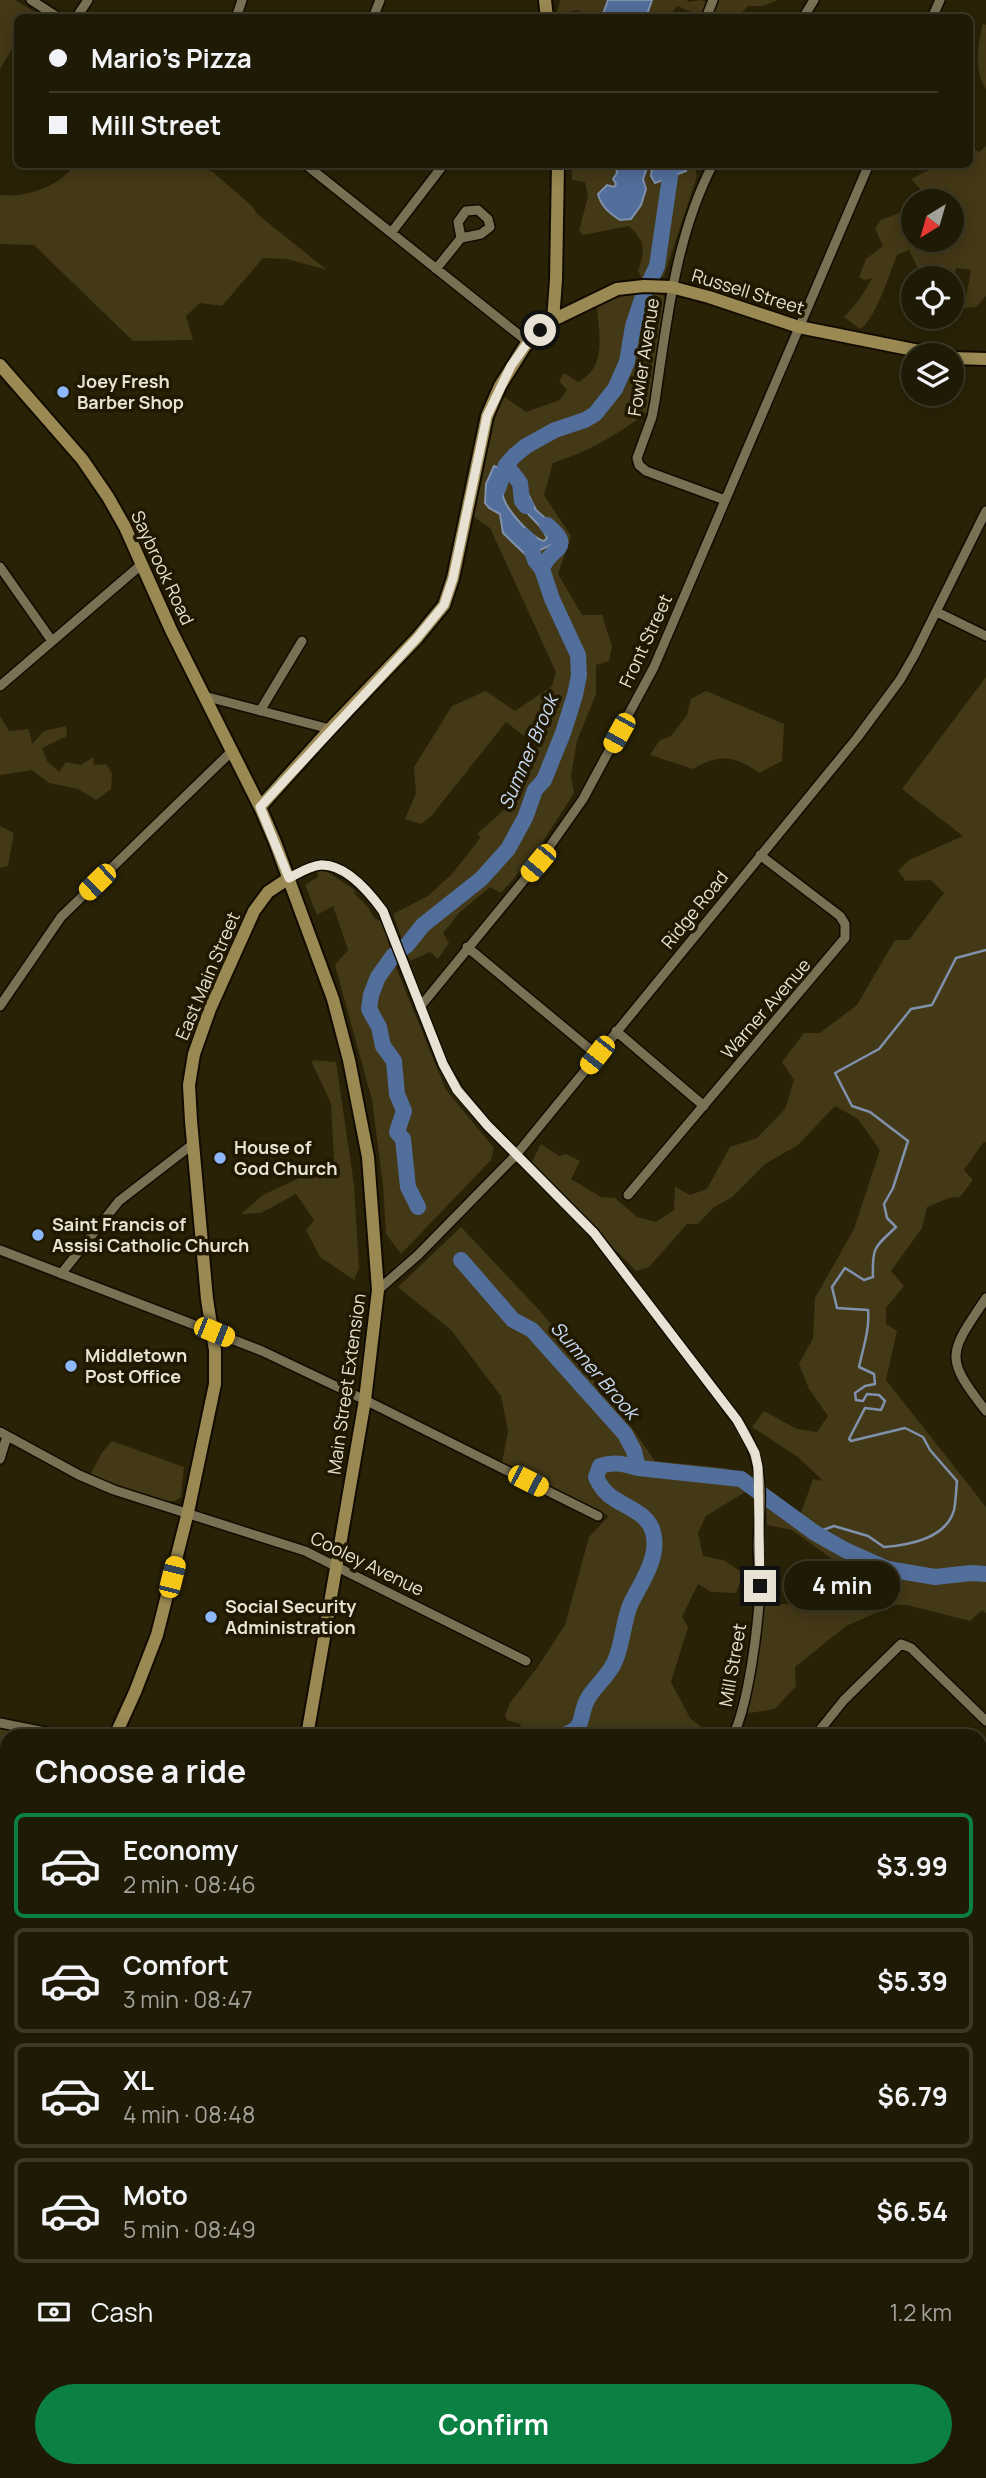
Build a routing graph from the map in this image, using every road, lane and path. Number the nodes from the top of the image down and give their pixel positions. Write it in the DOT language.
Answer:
graph roads {
  1 [pos="31,0"];
  2 [pos="52,14"];
  3 [pos="309,168"];
  4 [pos="441,168"];
  5 [pos="558,168"];
  6 [pos="710,168"];
  7 [pos="867,168"];
  8 [pos="391,233"];
  9 [pos="461,239"];
  10 [pos="436,269"];
  11 [pos="671,287"];
  12 [pos="553,320"];
  13 [pos="799,327"];
  14 [pos="528,342"];
  15 [pos="901,347"];
  16 [pos="964,358"];
  17 [pos="986,359"];
  18 [pos="0,365"];
  19 [pos="725,500"];
  20 [pos="986,511"];
  21 [pos="142,564"];
  22 [pos="0,567"];
  23 [pos="937,612"];
  24 [pos="986,636"];
  25 [pos="52,640"];
  26 [pos="302,641"];
  27 [pos="0,686"];
  28 [pos="204,696"];
  29 [pos="260,711"];
  30 [pos="330,729"];
  31 [pos="232,751"];
  32 [pos="260,807"];
  33 [pos="760,855"];
  34 [pos="289,878"];
  35 [pos="467,947"];
  36 [pos="0,1006"];
  37 [pos="420,1007"];
  38 [pos="616,1031"];
  39 [pos="597,1055"];
  40 [pos="704,1106"];
  41 [pos="193,1144"];
  42 [pos="516,1155"];
  43 [pos="628,1195"];
  44 [pos="0,1250"];
  45 [pos="61,1274"];
  46 [pos="378,1290"];
  47 [pos="986,1298"];
  48 [pos="214,1332"];
  49 [pos="365,1399"];
  50 [pos="986,1411"];
  51 [pos="3,1434"];
  52 [pos="0,1459"];
  53 [pos="188,1512"];
  54 [pos="598,1516"];
  55 [pos="337,1565"];
  56 [pos="526,1661"];
  57 [pos="986,1721"];
  58 [pos="0,1723"];
  59 [pos="30,1729"];
  60 [pos="118,1729"];
  61 [pos="308,1729"];
  62 [pos="736,1729"];
  63 [pos="821,1729"];
  1 -- 2 [label="street"];
  3 -- 8 [label="street"];
  4 -- 8 [label="street"];
  5 -- 12 [label="main road"];
  6 -- 11 [label="street, Fowler Avenue"];
  7 -- 13 [label="street, Front Street"];
  8 -- 10 [label="street"];
  9 -- 10 [label="street"];
  10 -- 14 [label="street"];
  11 -- 12 [label="main road, Russell Street"];
  11 -- 13 [label="main road, Russell Street"];
  11 -- 19 [label="street, Fowler Avenue"];
  12 -- 14 [label="main road"];
  13 -- 15 [label="main road, Russell Street"];
  13 -- 19 [label="street, Front Street"];
  14 -- 30 [label="main road"];
  16 -- 17 [label="main road"];
  18 -- 21 [label="main road, Saybrook Road"];
  19 -- 35 [label="street, Front Street"];
  20 -- 23 [label="street, Ridge Road"];
  21 -- 25 [label="street"];
  21 -- 28 [label="main road, Saybrook Road"];
  22 -- 25 [label="street"];
  23 -- 24 [label="street"];
  23 -- 33 [label="street, Ridge Road"];
  25 -- 27 [label="street"];
  26 -- 29 [label="street"];
  28 -- 29 [label="street"];
  28 -- 31 [label="main road, Saybrook Road"];
  29 -- 30 [label="street"];
  30 -- 32 [label="main road"];
  31 -- 32 [label="main road, Saybrook Road"];
  31 -- 36 [label="street"];
  32 -- 34 [label="main road"];
  33 -- 38 [label="street, Ridge Road"];
  33 -- 40 [label="street, Warner Avenue"];
  34 -- 37 [label="street, Mill Street"];
  34 -- 41 [label="main road, East Main Street"];
  34 -- 46 [label="main road, Main Street Extension"];
  35 -- 37 [label="street, Front Street"];
  35 -- 39 [label="street"];
  37 -- 42 [label="street, Mill Street"];
  38 -- 39 [label="street, Ridge Road"];
  38 -- 40 [label="street"];
  39 -- 42 [label="street, Ridge Road"];
  40 -- 43 [label="street, Warner Avenue"];
  41 -- 45 [label="street"];
  41 -- 48 [label="main road, East Main Street"];
  42 -- 46 [label="street, Ridge Road"];
  42 -- 62 [label="street, Mill Street"];
  44 -- 45 [label="street"];
  45 -- 48 [label="street"];
  46 -- 49 [label="main road, Main Street Extension"];
  47 -- 50 [label="street"];
  48 -- 49 [label="street"];
  48 -- 53 [label="main road, East Main Street"];
  49 -- 54 [label="street"];
  49 -- 55 [label="main road, Main Street Extension"];
  51 -- 52 [label="street"];
  51 -- 53 [label="street, Cooley Avenue"];
  53 -- 55 [label="street, Cooley Avenue"];
  53 -- 60 [label="main road, East Main Street"];
  55 -- 56 [label="street, Cooley Avenue"];
  55 -- 61 [label="main road, Main Street Extension"];
  57 -- 63 [label="street"];
  58 -- 59 [label="street"];
}
